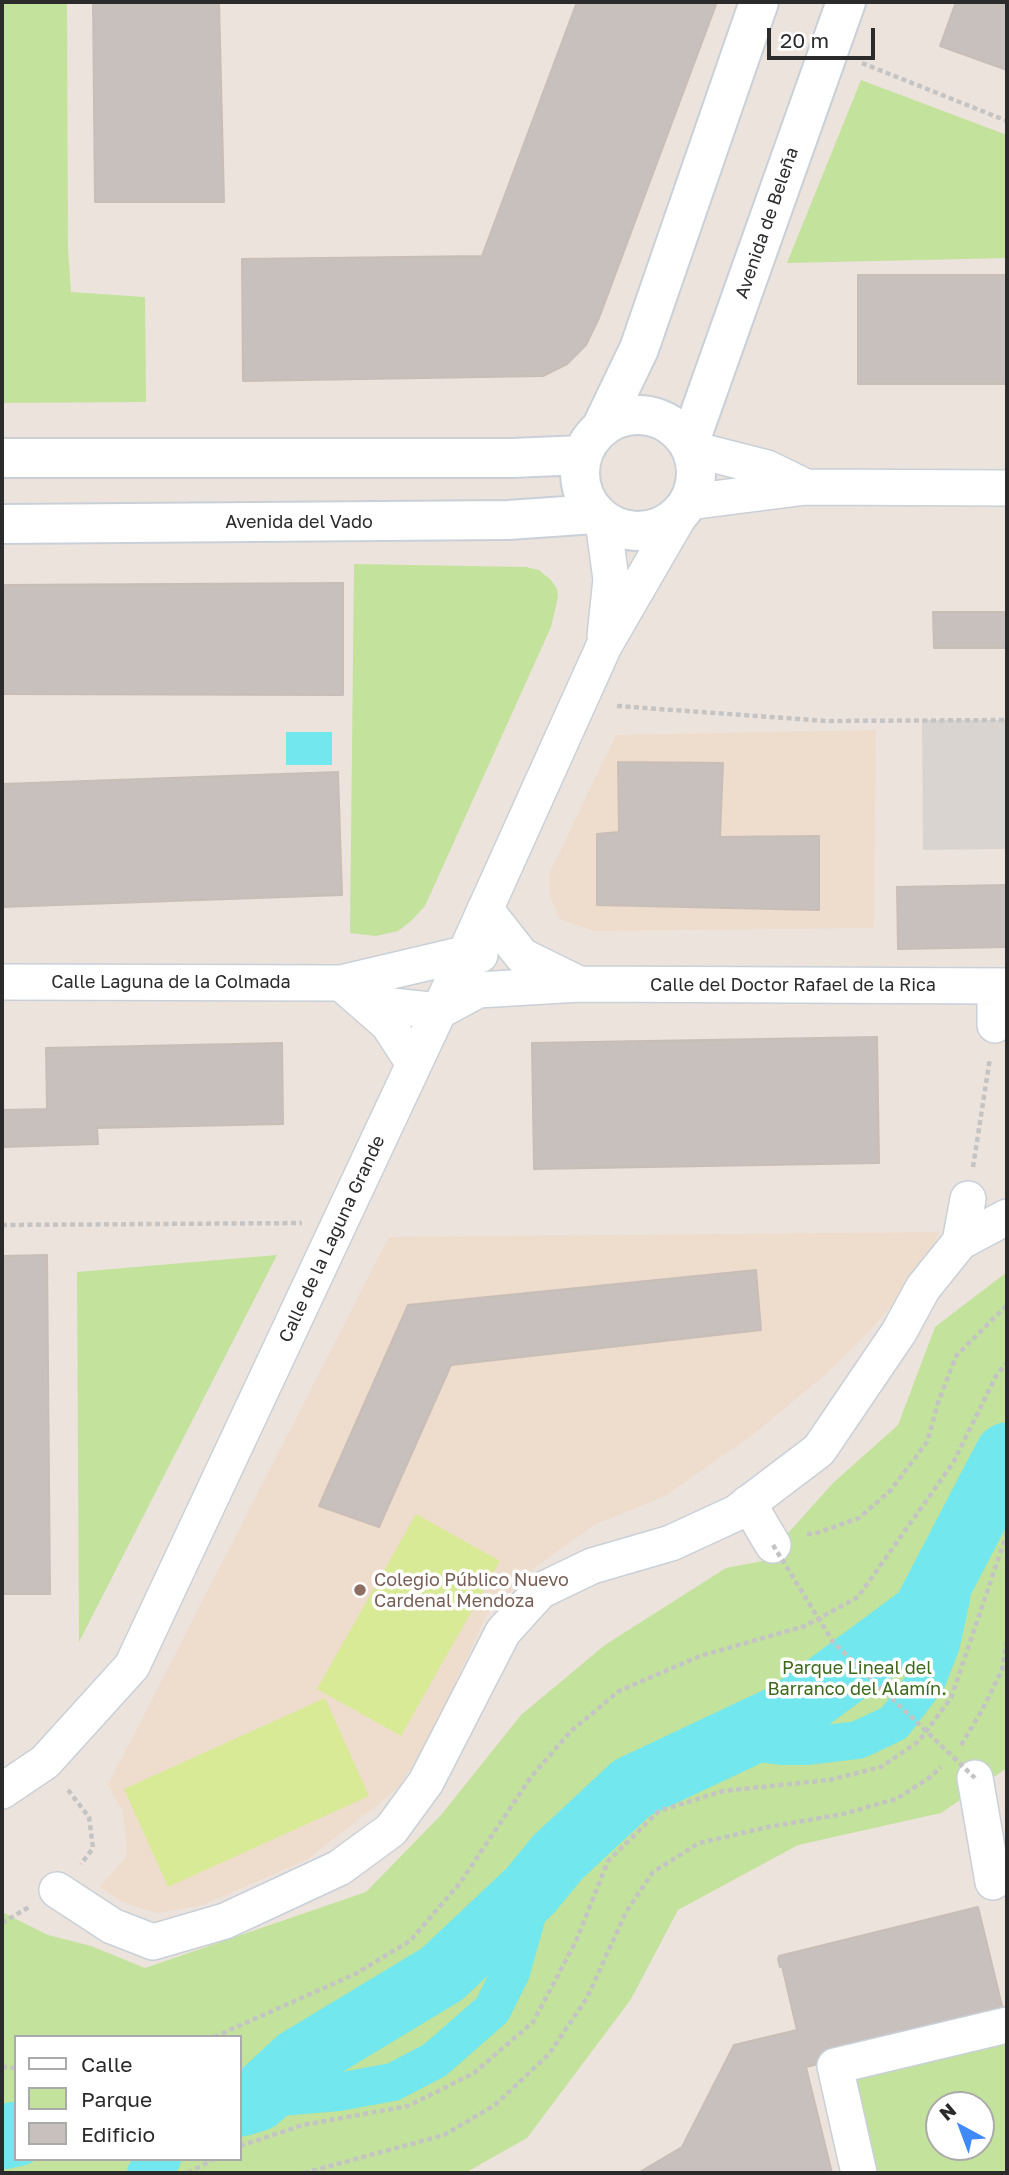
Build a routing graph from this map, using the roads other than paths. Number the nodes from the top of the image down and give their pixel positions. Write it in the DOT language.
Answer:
graph roads {
  1 [pos="759,2"];
  2 [pos="846,2"];
  3 [pos="592,440"];
  4 [pos="690,447"];
  5 [pos="2,457"];
  6 [pos="806,487"];
  7 [pos="1007,488"];
  8 [pos="685,508"];
  9 [pos="599,517"];
  10 [pos="2,524"];
  11 [pos="604,646"];
  12 [pos="485,909"];
  13 [pos="522,956"];
  14 [pos="467,972"];
  15 [pos="2,982"];
  16 [pos="579,984"];
  17 [pos="1001,986"];
  18 [pos="352,993"];
  19 [pos="439,1011"];
  20 [pos="995,1026"];
  21 [pos="414,1064"];
  22 [pos="968,1199"];
  23 [pos="1007,1217"];
  24 [pos="960,1242"];
  25 [pos="748,1503"];
  26 [pos="769,1539"];
  27 [pos="975,1778"];
  28 [pos="2,1791"];
  29 [pos="993,1882"];
  30 [pos="57,1890"];
  31 [pos="1007,2025"];
  32 [pos="859,2173"];
  1 -- 3 [label="street"];
  2 -- 4 [label="street, Avenida de Beleña"];
  3 -- 4 [label="street"];
  3 -- 5 [label="street"];
  3 -- 9 [label="street"];
  4 -- 6 [label="street"];
  4 -- 8 [label="street"];
  6 -- 7 [label="street"];
  6 -- 8 [label="street"];
  8 -- 9 [label="street"];
  8 -- 11 [label="street, Calle de la Laguna Grande"];
  9 -- 10 [label="street, Avenida del Vado"];
  9 -- 11 [label="street, Calle de la Laguna Grande"];
  11 -- 12 [label="street, Calle de la Laguna Grande"];
  12 -- 13 [label="street"];
  12 -- 14 [label="street, Calle de la Laguna Grande"];
  13 -- 14 [label="street"];
  13 -- 16 [label="street"];
  14 -- 16 [label="street, Calle del Doctor Rafael de la Rica"];
  14 -- 18 [label="street"];
  14 -- 19 [label="street, Calle de la Laguna Grande"];
  15 -- 18 [label="street, Calle Laguna de la Colmada"];
  16 -- 17 [label="street, Calle del Doctor Rafael de la Rica"];
  17 -- 20 [label="street"];
  18 -- 19 [label="street"];
  18 -- 21 [label="street"];
  19 -- 21 [label="street, Calle de la Laguna Grande"];
  21 -- 28 [label="street, Calle de la Laguna Grande"];
  22 -- 24 [label="street"];
  23 -- 24 [label="street"];
  24 -- 25 [label="street"];
  25 -- 26 [label="street"];
  25 -- 30 [label="street"];
  27 -- 29 [label="street"];
  31 -- 32 [label="street"];
}
